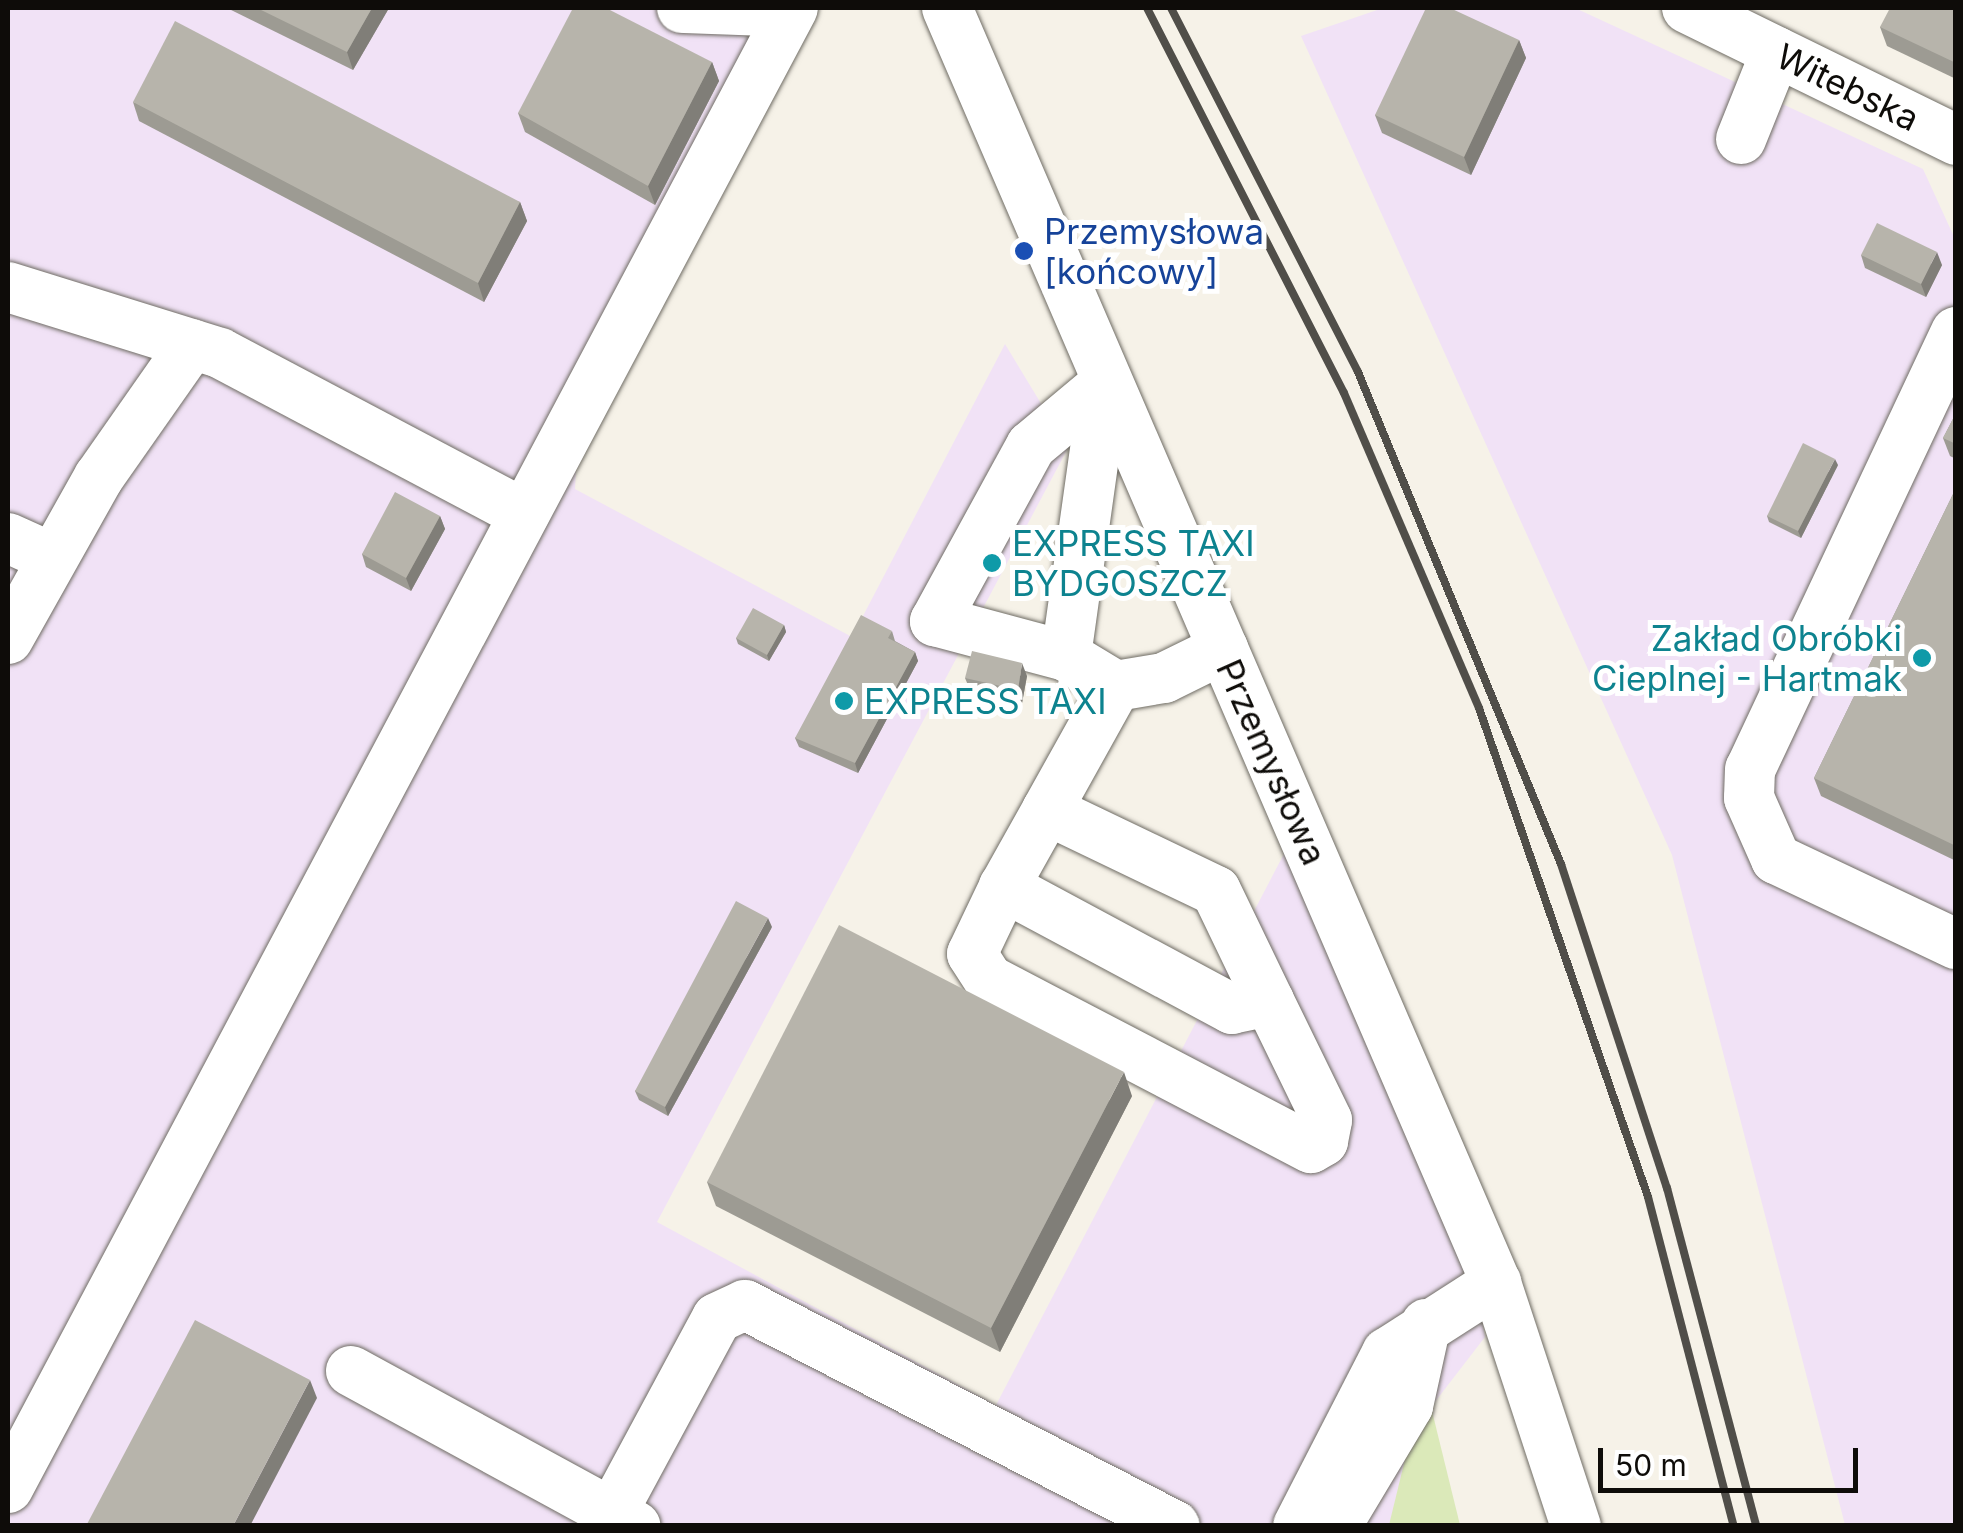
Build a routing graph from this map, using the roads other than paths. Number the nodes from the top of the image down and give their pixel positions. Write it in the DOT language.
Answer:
graph roads {
  1 [pos="947,8"];
  2 [pos="1687,8"];
  3 [pos="713,9"];
  4 [pos="792,10"];
  5 [pos="1776,52"];
  6 [pos="1741,138"];
  7 [pos="1956,140"];
  8 [pos="8,286"];
  9 [pos="1956,332"];
  10 [pos="192,344"];
  11 [pos="1104,384"];
  12 [pos="524,514"];
  13 [pos="8,538"];
  14 [pos="52,558"];
  15 [pos="8,640"];
  16 [pos="1223,650"];
  17 [pos="1066,656"];
  18 [pos="1116,686"];
  19 [pos="1047,810"];
  20 [pos="1004,887"];
  21 [pos="1956,944"];
  22 [pos="1269,1002"];
  23 [pos="1496,1282"];
  24 [pos="1426,1324"];
  25 [pos="352,1371"];
  26 [pos="1384,1448"];
  27 [pos="10,1477"];
  28 [pos="623,1519"];
  29 [pos="1175,1526"];
  30 [pos="1298,1526"];
  31 [pos="1336,1526"];
  32 [pos="1369,1526"];
  33 [pos="1576,1526"];
  1 -- 11 [label="street, Przemysłowa"];
  2 -- 5 [label="street, Witebska"];
  3 -- 4 [label="street"];
  4 -- 12 [label="street"];
  5 -- 6 [label="street"];
  5 -- 7 [label="street, Witebska"];
  8 -- 10 [label="street"];
  9 -- 21 [label="street"];
  10 -- 12 [label="street"];
  10 -- 14 [label="street"];
  11 -- 16 [label="street, Przemysłowa"];
  11 -- 17 [label="street"];
  11 -- 17 [label="street"];
  12 -- 27 [label="street"];
  13 -- 14 [label="street"];
  14 -- 15 [label="street"];
  16 -- 18 [label="street"];
  16 -- 23 [label="street, Przemysłowa"];
  17 -- 18 [label="street"];
  18 -- 19 [label="street"];
  19 -- 20 [label="street"];
  19 -- 22 [label="street"];
  20 -- 22 [label="street"];
  20 -- 22 [label="street"];
  23 -- 24 [label="street"];
  23 -- 33 [label="street, Przemysłowa"];
  24 -- 26 [label="street"];
  24 -- 30 [label="street"];
  25 -- 28 [label="street"];
  26 -- 31 [label="street"];
  26 -- 32 [label="street"];
  28 -- 29 [label="street"];
}
